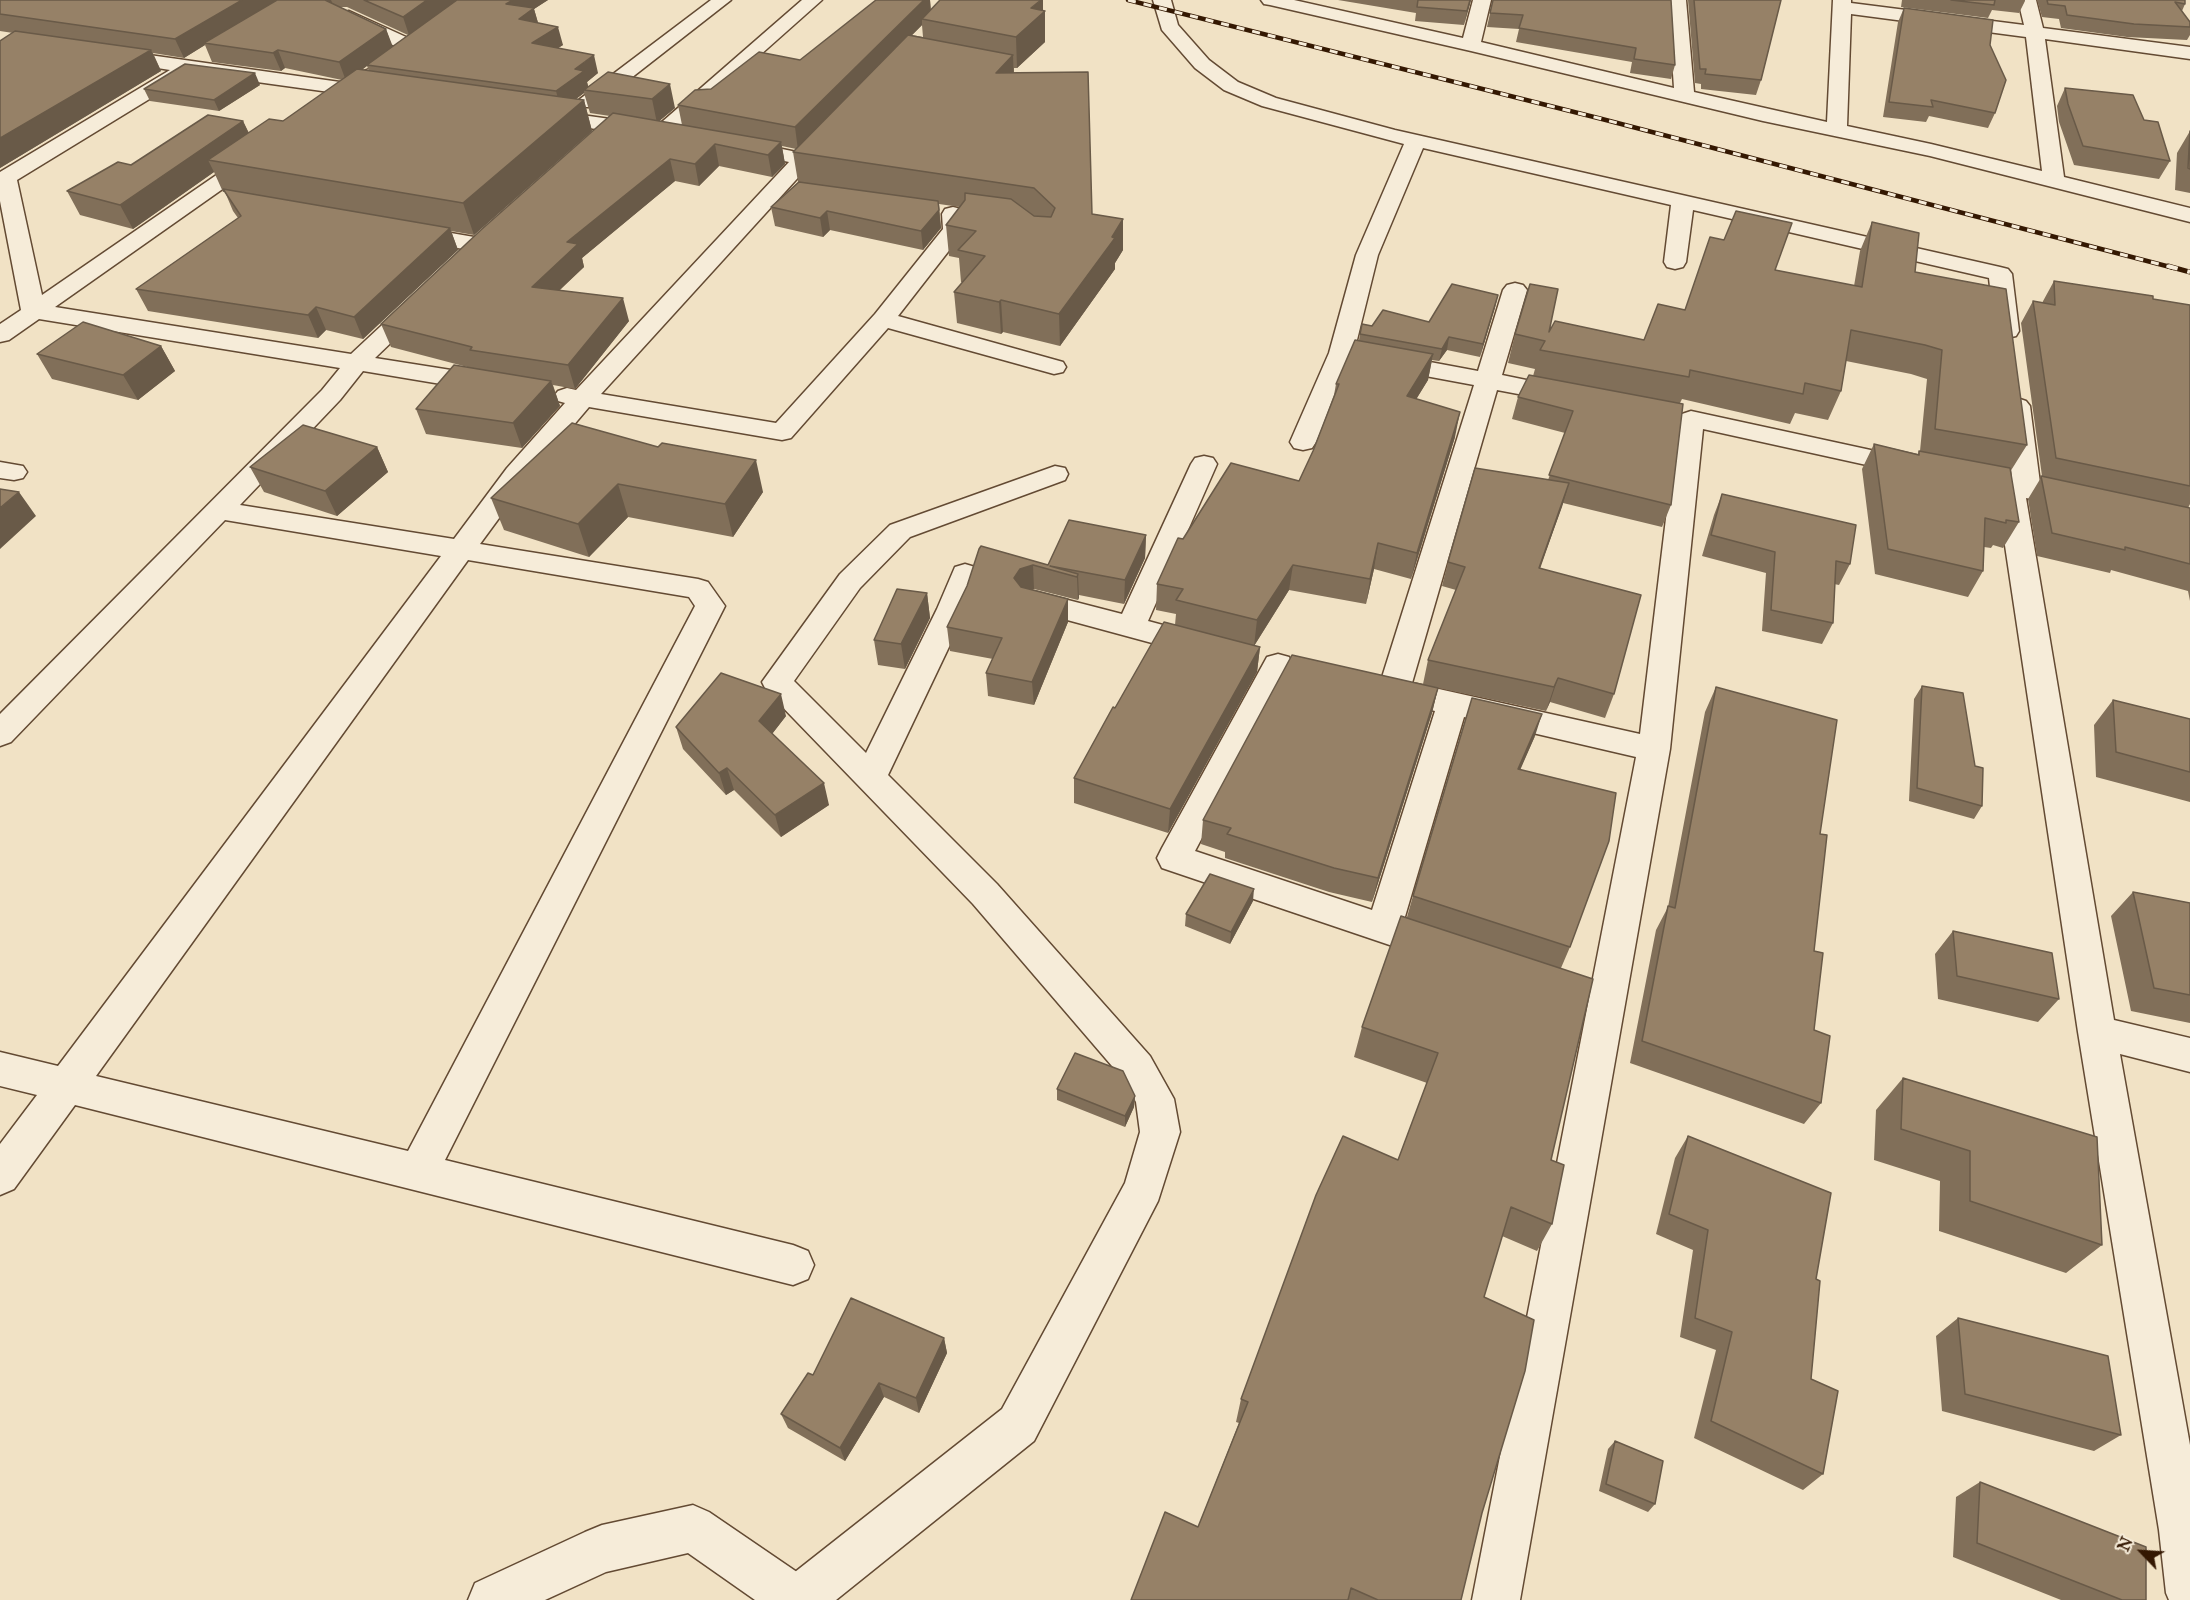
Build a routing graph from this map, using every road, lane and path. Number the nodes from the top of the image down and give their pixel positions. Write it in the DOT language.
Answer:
graph roads {
  1 [pos="722,0"];
  2 [pos="813,0"];
  3 [pos="1162,0"];
  4 [pos="1270,0"];
  5 [pos="1482,0"];
  6 [pos="1677,0"];
  7 [pos="2027,0"];
  8 [pos="1842,3"];
  9 [pos="1312,5"];
  10 [pos="340,13"];
  11 [pos="2034,30"];
  12 [pos="428,33"];
  13 [pos="1471,45"];
  14 [pos="410,46"];
  15 [pos="2190,53"];
  16 [pos="99,54"];
  17 [pos="210,54"];
  18 [pos="190,66"];
  19 [pos="351,89"];
  20 [pos="385,93"];
  21 [pos="1684,96"];
  22 [pos="322,109"];
  23 [pos="521,112"];
  24 [pos="567,118"];
  25 [pos="1837,130"];
  26 [pos="662,132"];
  27 [pos="1416,140"];
  28 [pos="275,142"];
  29 [pos="3,179"];
  30 [pos="2054,181"];
  31 [pos="1683,201"];
  32 [pos="953,214"];
  33 [pos="2190,215"];
  34 [pos="7,222"];
  35 [pos="386,229"];
  36 [pos="1675,262"];
  37 [pos="1515,290"];
  38 [pos="33,311"];
  39 [pos="883,319"];
  40 [pos="0,335"];
  41 [pos="1341,353"];
  42 [pos="2011,357"];
  43 [pos="357,362"];
  44 [pos="1053,367"];
  45 [pos="1490,380"];
  46 [pos="2014,381"];
  47 [pos="515,388"];
  48 [pos="549,393"];
  49 [pos="583,398"];
  50 [pos="1591,399"];
  51 [pos="1303,442"];
  52 [pos="1204,464"];
  53 [pos="1055,474"];
  54 [pos="2019,487"];
  55 [pos="2109,506"];
  56 [pos="219,510"];
  57 [pos="460,550"];
  58 [pos="965,574"];
  59 [pos="1033,601"];
  60 [pos="1131,627"];
  61 [pos="1453,703"];
  62 [pos="0,734"];
  63 [pos="1654,748"];
  64 [pos="870,778"];
  65 [pos="1384,928"];
  66 [pos="1462,954"];
  67 [pos="1574,990"];
  68 [pos="1607,1001"];
  69 [pos="2097,1032"];
  70 [pos="2190,1055"];
  71 [pos="0,1069"];
  72 [pos="67,1086"];
  73 [pos="418,1173"];
  74 [pos="0,1176"];
  75 [pos="793,1265"];
  76 [pos="2186,1538"];
  77 [pos="2190,1593"];
  78 [pos="492,1600"];
  79 [pos="797,1600"];
  80 [pos="1496,1600"];
  1 -- 24 [label="street"];
  2 -- 26 [label="street"];
  3 -- 27 [label="street"];
  4 -- 9 [label="street"];
  5 -- 13 [label="street"];
  6 -- 21 [label="street"];
  7 -- 11 [label="street"];
  8 -- 11 [label="street"];
  8 -- 25 [label="street"];
  9 -- 13 [label="street"];
  10 -- 14 [label="street"];
  11 -- 15 [label="street"];
  11 -- 30 [label="street"];
  12 -- 14 [label="street"];
  13 -- 21 [label="street"];
  14 -- 19 [label="street"];
  16 -- 18 [label="street"];
  17 -- 18 [label="street"];
  18 -- 19 [label="street"];
  18 -- 29 [label="street"];
  19 -- 20 [label="street"];
  19 -- 22 [label="street"];
  21 -- 25 [label="street"];
  23 -- 24 [label="street"];
  24 -- 26 [label="street"];
  25 -- 30 [label="street"];
  26 -- 49 [label="street"];
  27 -- 31 [label="street"];
  27 -- 41 [label="street"];
  28 -- 38 [label="street"];
  29 -- 34 [label="street"];
  30 -- 33 [label="street"];
  31 -- 36 [label="street"];
  31 -- 42 [label="street"];
  32 -- 39 [label="street"];
  34 -- 38 [label="street"];
  35 -- 43 [label="street"];
  37 -- 45 [label="street"];
  38 -- 40 [label="street"];
  38 -- 43 [label="street"];
  39 -- 44 [label="street"];
  39 -- 49 [label="street"];
  41 -- 45 [label="street"];
  41 -- 51 [label="street"];
  43 -- 47 [label="street"];
  43 -- 56 [label="street"];
  45 -- 50 [label="street"];
  45 -- 61 [label="street"];
  46 -- 54 [label="street"];
  48 -- 49 [label="street"];
  49 -- 57 [label="street"];
  52 -- 60 [label="street"];
  53 -- 64 [label="street"];
  54 -- 55 [label="street"];
  54 -- 63 [label="street"];
  54 -- 69 [label="street"];
  56 -- 57 [label="street"];
  56 -- 62 [label="street"];
  57 -- 72 [label="street"];
  57 -- 73 [label="street"];
  58 -- 64 [label="street"];
  59 -- 60 [label="street"];
  60 -- 65 [label="street"];
  61 -- 63 [label="street"];
  61 -- 65 [label="street"];
  63 -- 68 [label="street"];
  64 -- 79 [label="street"];
  65 -- 66 [label="street"];
  67 -- 68 [label="street"];
  68 -- 80 [label="street"];
  69 -- 70 [label="street"];
  69 -- 76 [label="street"];
  71 -- 72 [label="street"];
  72 -- 73 [label="street"];
  72 -- 74 [label="street"];
  73 -- 75 [label="street"];
  76 -- 77 [label="street"];
  78 -- 79 [label="street"];
}
